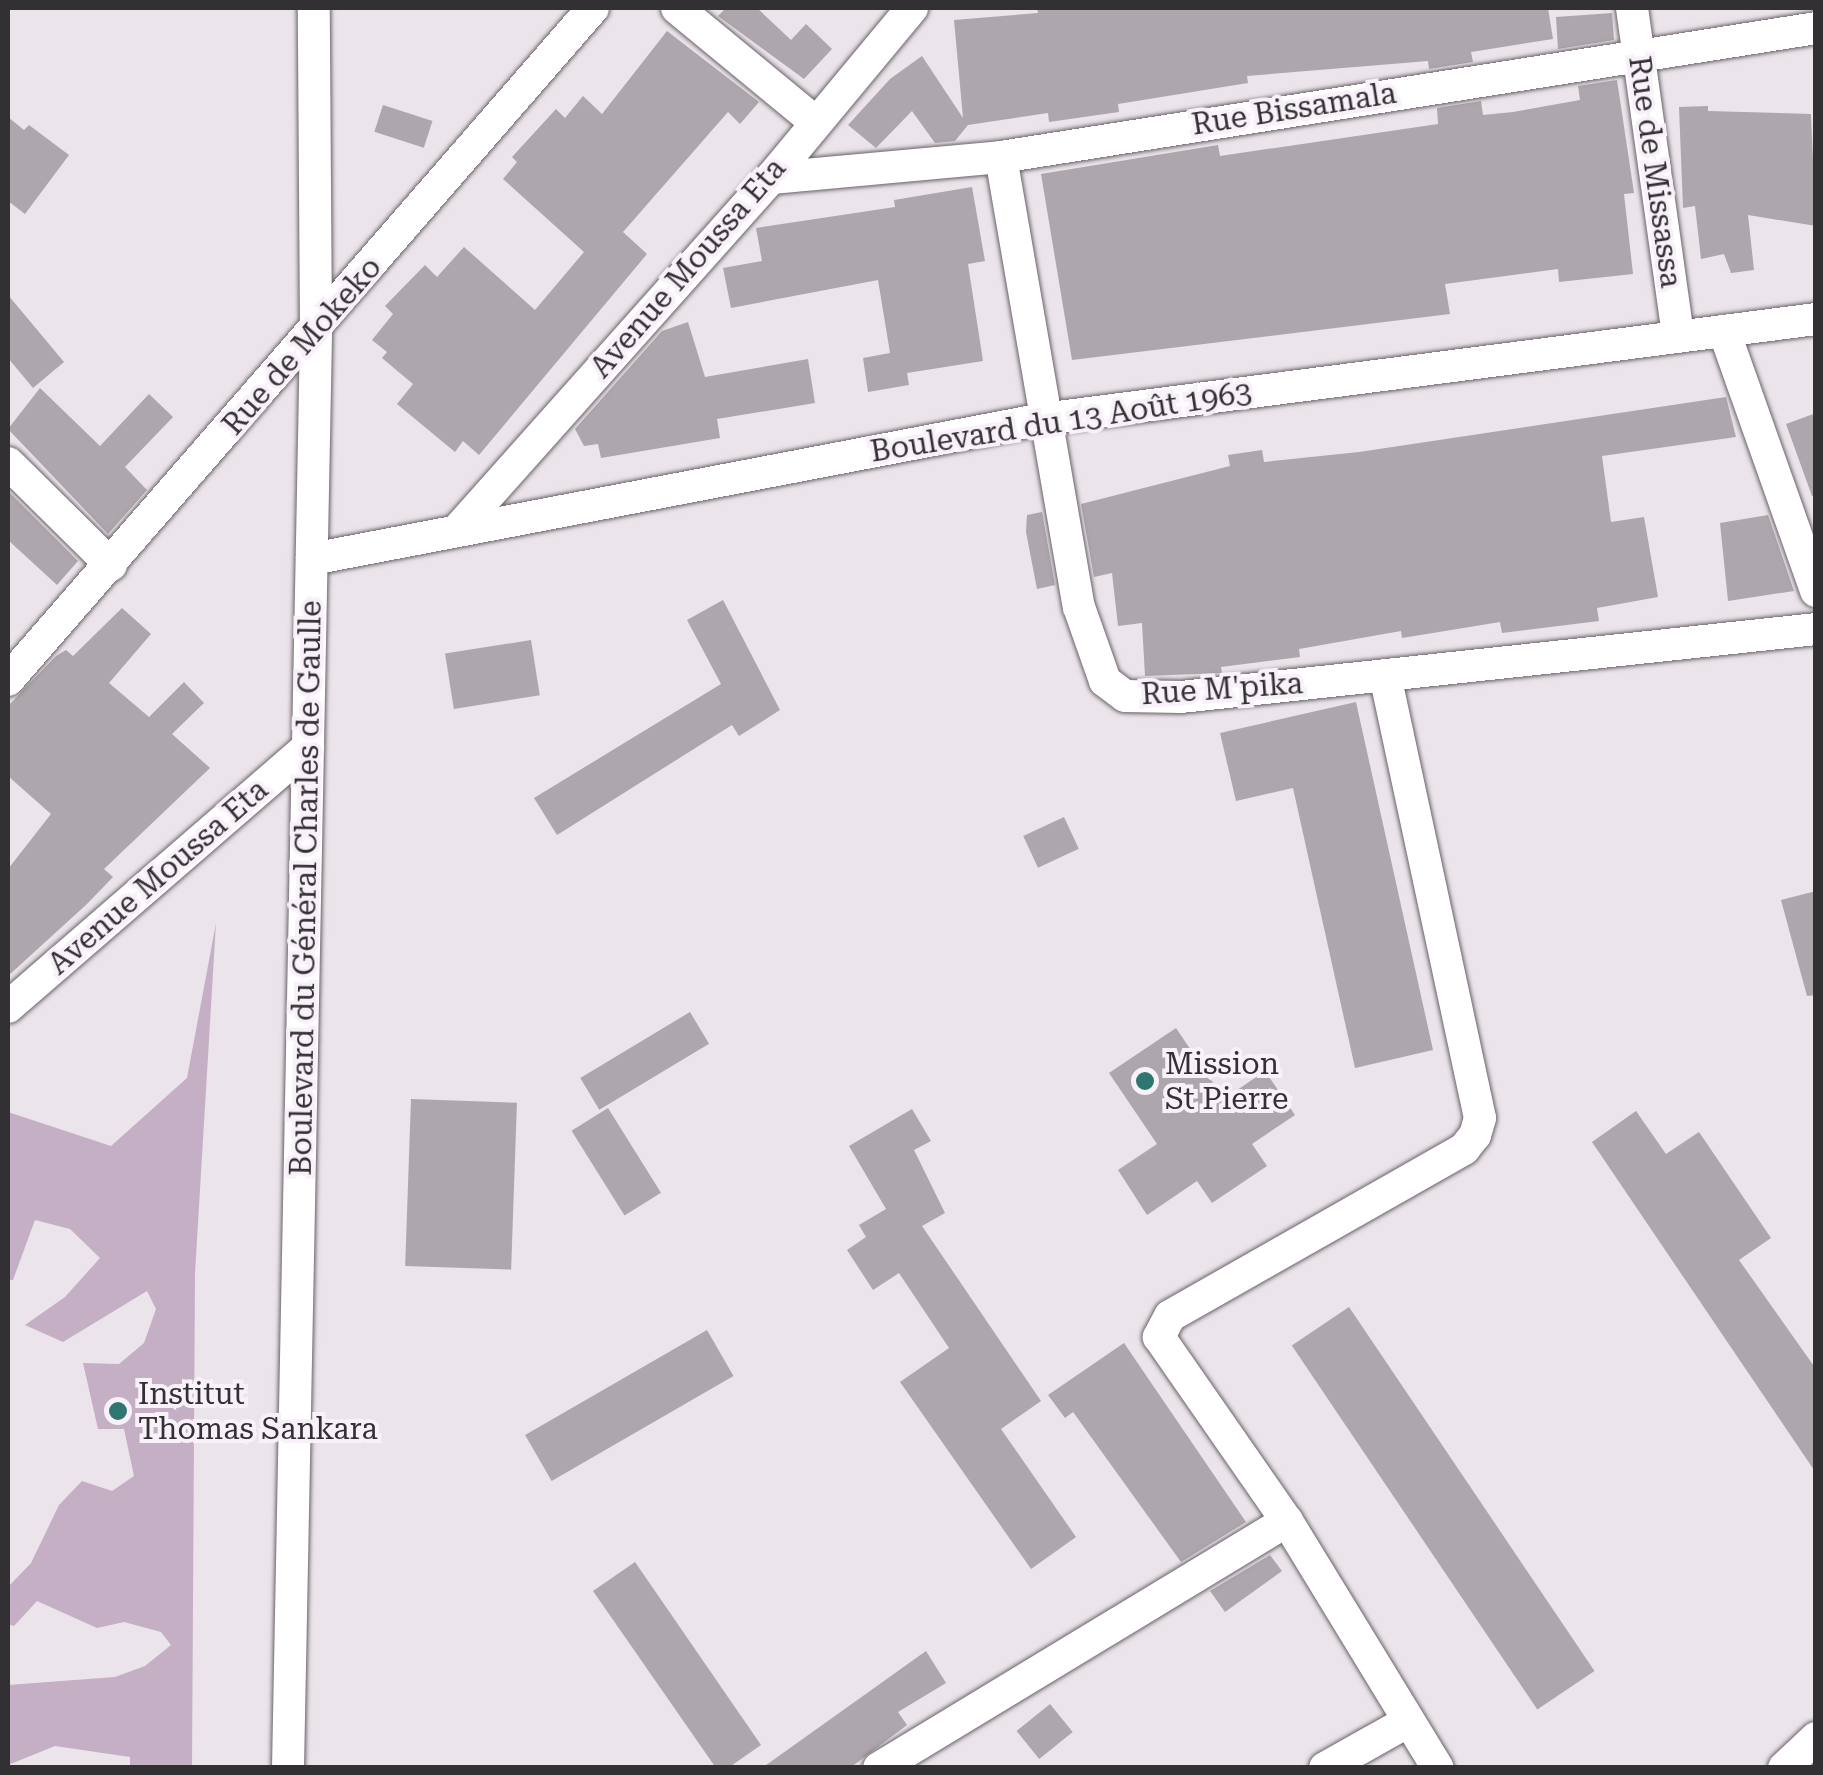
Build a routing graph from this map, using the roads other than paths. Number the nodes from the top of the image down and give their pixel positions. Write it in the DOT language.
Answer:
graph roads {
  1 [pos="314,8"];
  2 [pos="593,8"];
  3 [pos="678,8"];
  4 [pos="912,8"];
  5 [pos="1632,8"];
  6 [pos="1816,28"];
  7 [pos="1640,58"];
  8 [pos="813,120"];
  9 [pos="1000,157"];
  10 [pos="771,178"];
  11 [pos="1816,320"];
  12 [pos="316,330"];
  13 [pos="1724,331"];
  14 [pos="1678,336"];
  15 [pos="1042,420"];
  16 [pos="8,463"];
  17 [pos="460,526"];
  18 [pos="312,558"];
  19 [pos="112,565"];
  20 [pos="1816,591"];
  21 [pos="1816,629"];
  22 [pos="1385,676"];
  23 [pos="8,680"];
  24 [pos="308,747"];
  25 [pos="8,1007"];
  26 [pos="1287,1521"];
  27 [pos="1407,1722"];
  28 [pos="1816,1738"];
  29 [pos="288,1768"];
  30 [pos="879,1768"];
  31 [pos="1325,1768"];
  32 [pos="1438,1768"];
  33 [pos="1784,1768"];
  1 -- 12 [label="street, Boulevard du Général Charles de Gaulle"];
  2 -- 12 [label="street, Rue de Mokeko"];
  3 -- 8 [label="street"];
  4 -- 8 [label="street, Avenue Moussa Eta"];
  5 -- 7 [label="street, Rue de Missassa"];
  6 -- 7 [label="street, Rue Bissamala"];
  7 -- 9 [label="street, Rue Bissamala"];
  7 -- 14 [label="street, Rue de Missassa"];
  8 -- 10 [label="street, Avenue Moussa Eta"];
  9 -- 10 [label="street, Rue Bissamala"];
  9 -- 15 [label="street, Rue M'pika"];
  10 -- 17 [label="street, Avenue Moussa Eta"];
  11 -- 13 [label="street, Boulevard du 13 Août 1963"];
  12 -- 18 [label="street, Boulevard du Général Charles de Gaulle"];
  12 -- 19 [label="street, Rue de Mokeko"];
  13 -- 14 [label="street, Boulevard du 13 Août 1963"];
  13 -- 20 [label="street"];
  14 -- 15 [label="street, Boulevard du 13 Août 1963"];
  15 -- 17 [label="street, Boulevard du 13 Août 1963"];
  15 -- 22 [label="street, Rue M'pika"];
  16 -- 19 [label="street"];
  17 -- 18 [label="street, Boulevard du 13 Août 1963"];
  18 -- 24 [label="street, Boulevard du Général Charles de Gaulle"];
  19 -- 23 [label="street, Rue de Mokeko"];
  21 -- 22 [label="street, Rue M'pika"];
  22 -- 26 [label="street"];
  24 -- 25 [label="street, Avenue Moussa Eta"];
  24 -- 29 [label="street, Boulevard du Général Charles de Gaulle"];
  26 -- 27 [label="street"];
  26 -- 30 [label="street"];
  27 -- 31 [label="street"];
  27 -- 32 [label="street"];
  28 -- 33 [label="street"];
}
